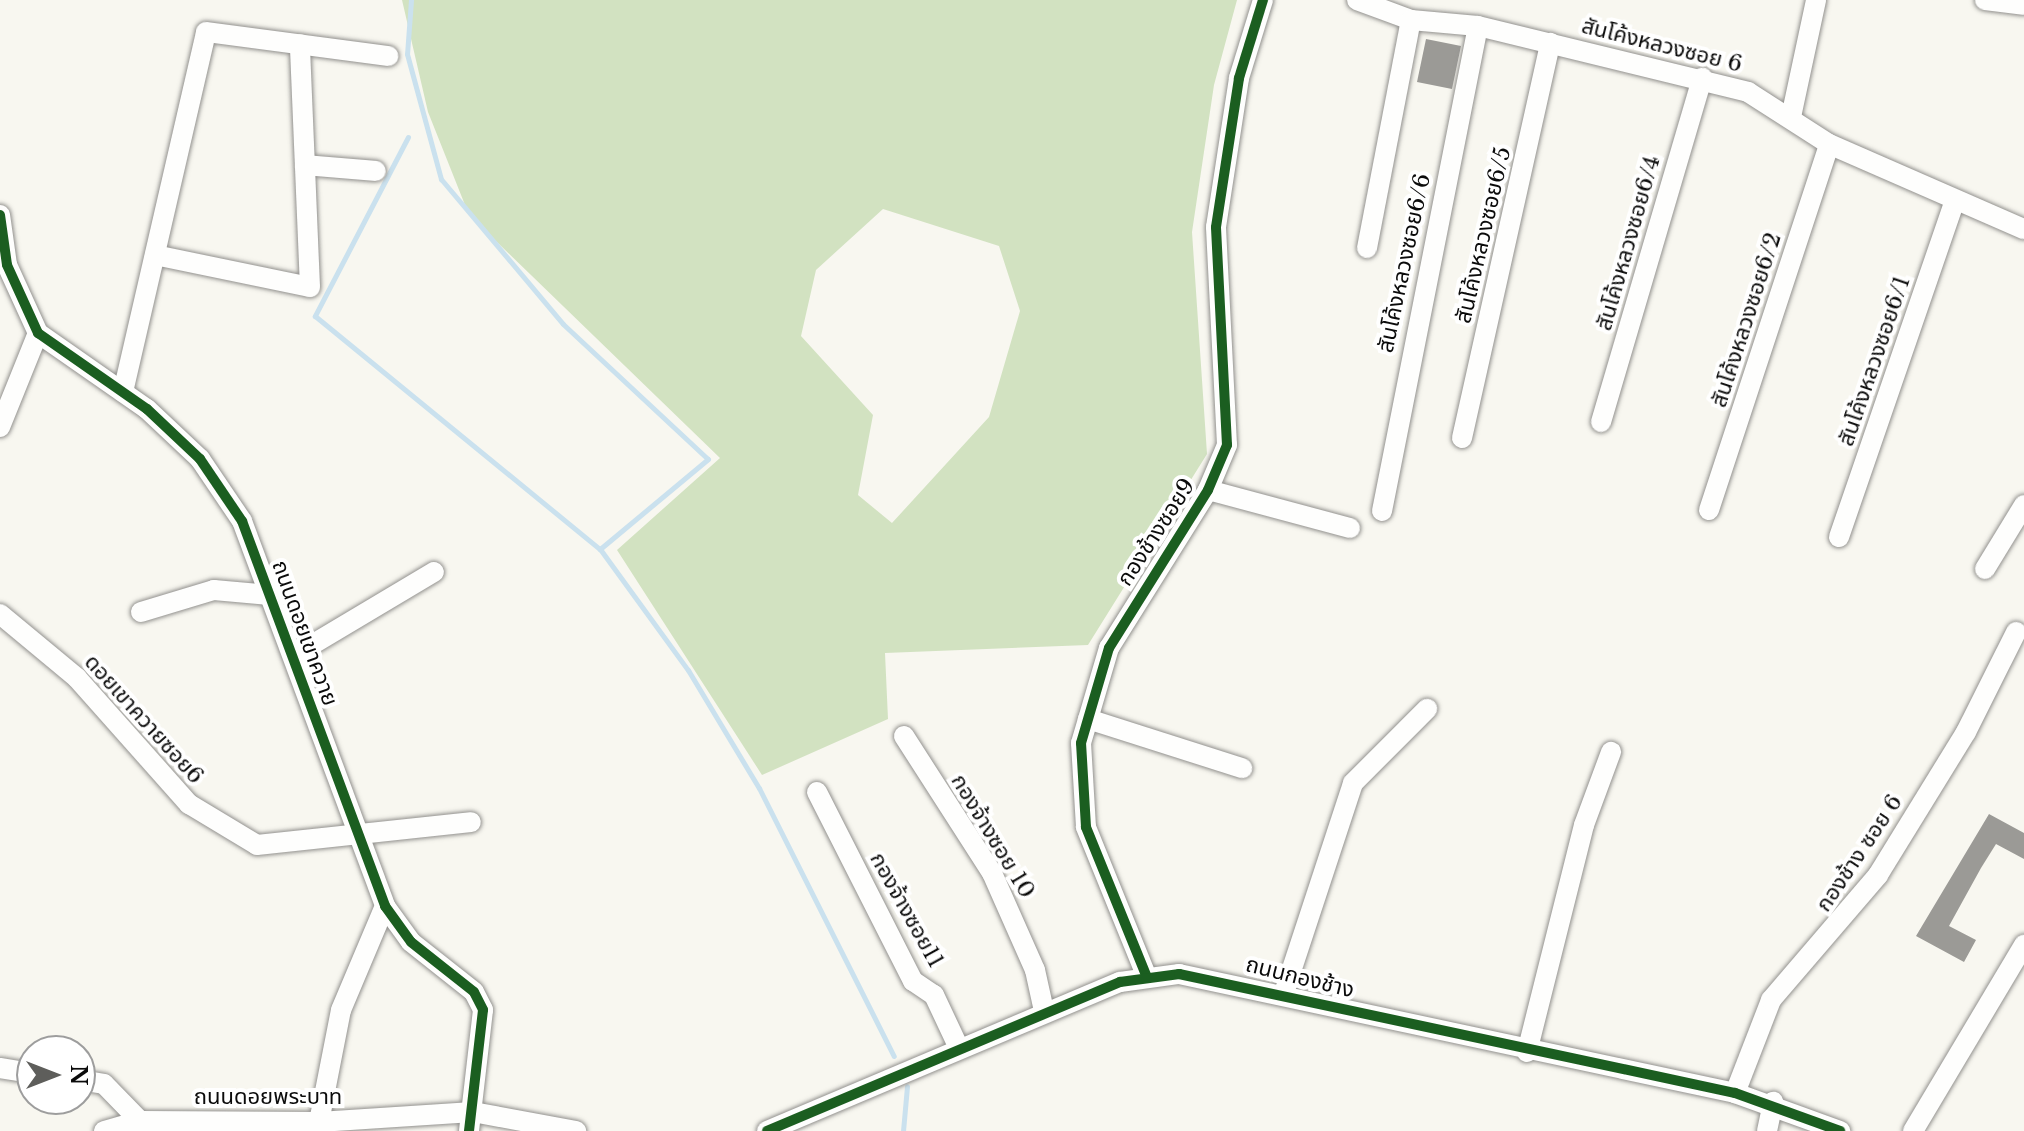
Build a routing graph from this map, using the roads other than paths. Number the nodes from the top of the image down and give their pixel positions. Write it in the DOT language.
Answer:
graph roads {
  1 [pos="1263,0"];
  2 [pos="1357,0"];
  3 [pos="1816,0"];
  4 [pos="1985,0"];
  5 [pos="2024,5"];
  6 [pos="1390,6"];
  7 [pos="1411,20"];
  8 [pos="1478,26"];
  9 [pos="1550,43"];
  10 [pos="300,44"];
  11 [pos="388,56"];
  12 [pos="1702,78"];
  13 [pos="1791,117"];
  14 [pos="1829,144"];
  15 [pos="305,165"];
  16 [pos="376,171"];
  17 [pos="1955,201"];
  18 [pos="0,215"];
  19 [pos="2024,229"];
  20 [pos="1367,248"];
  21 [pos="155,255"];
  22 [pos="38,333"];
  23 [pos="123,392"];
  24 [pos="1601,422"];
  25 [pos="0,427"];
  26 [pos="1462,438"];
  27 [pos="1208,490"];
  28 [pos="2024,505"];
  29 [pos="1709,510"];
  30 [pos="1382,511"];
  31 [pos="1350,528"];
  32 [pos="1839,537"];
  33 [pos="1985,569"];
  34 [pos="434,572"];
  35 [pos="270,595"];
  36 [pos="141,612"];
  37 [pos="0,614"];
  38 [pos="2016,632"];
  39 [pos="293,656"];
  40 [pos="1427,709"];
  41 [pos="1088,719"];
  42 [pos="904,736"];
  43 [pos="1611,752"];
  44 [pos="1242,768"];
  45 [pos="817,792"];
  46 [pos="471,822"];
  47 [pos="356,838"];
  48 [pos="385,906"];
  49 [pos="2024,945"];
  50 [pos="1146,975"];
  51 [pos="1284,993"];
  52 [pos="1044,1011"];
  53 [pos="958,1046"];
  54 [pos="1527,1052"];
  55 [pos="96,1083"];
  56 [pos="1735,1093"];
  57 [pos="1773,1102"];
  58 [pos="140,1121"];
  59 [pos="319,1122"];
  60 [pos="471,1122"];
  61 [pos="104,1131"];
  62 [pos="576,1131"];
  63 [pos="767,1131"];
  64 [pos="1767,1131"];
  65 [pos="1840,1131"];
  66 [pos="1913,1131"];
  1 -- 27 [label="street, กองช้างซอย9"];
  2 -- 6 [label="street, สันโค้งหลวงซอย 6"];
  3 -- 13 [label="street"];
  4 -- 5 [label="street"];
  6 -- 7 [label="street, สันโค้งหลวงซอย 6"];
  7 -- 8 [label="street, สันโค้งหลวงซอย 6"];
  7 -- 20 [label="street"];
  8 -- 9 [label="street, สันโค้งหลวงซอย 6"];
  8 -- 30 [label="street, สันโค้งหลวงซอย6/6"];
  9 -- 12 [label="street, สันโค้งหลวงซอย 6"];
  9 -- 26 [label="street, สันโค้งหลวงซอย6/5"];
  10 -- 11 [label="street"];
  10 -- 15 [label="street"];
  10 -- 21 [label="street"];
  12 -- 13 [label="street, สันโค้งหลวงซอย 6"];
  12 -- 24 [label="street, สันโค้งหลวงซอย6/4"];
  13 -- 14 [label="street, สันโค้งหลวงซอย 6"];
  14 -- 17 [label="street, สันโค้งหลวงซอย 6"];
  14 -- 29 [label="street, สันโค้งหลวงซอย6/2"];
  15 -- 16 [label="street"];
  15 -- 21 [label="street"];
  17 -- 19 [label="street, สันโค้งหลวงซอย 6"];
  17 -- 32 [label="street, สันโค้งหลวงซอย6/1"];
  18 -- 22 [label="street"];
  21 -- 23 [label="street"];
  22 -- 23 [label="street, ถนนดอยเขาควาย"];
  22 -- 25 [label="street"];
  23 -- 35 [label="street, ถนนดอยเขาควาย"];
  27 -- 31 [label="street"];
  27 -- 41 [label="street, กองช้างซอย9"];
  28 -- 33 [label="street"];
  34 -- 39 [label="street"];
  35 -- 36 [label="street"];
  35 -- 39 [label="street, ถนนดอยเขาควาย"];
  37 -- 47 [label="street, ดอยเขาควายซอย6"];
  38 -- 56 [label="street, กองช้าง ซอย 6"];
  39 -- 47 [label="street, ถนนดอยเขาควาย"];
  40 -- 51 [label="street"];
  41 -- 44 [label="street"];
  41 -- 50 [label="street, กองช้างซอย9"];
  42 -- 52 [label="street, กองจ้างซอย 10"];
  43 -- 54 [label="street"];
  45 -- 53 [label="street, กองจ้างซอย11"];
  46 -- 47 [label="street, ดอยเขาควายซอย6"];
  47 -- 48 [label="street, ถนนดอยเขาควาย"];
  48 -- 59 [label="street"];
  48 -- 60 [label="street, ถนนดอยเขาควาย"];
  49 -- 66 [label="street"];
  50 -- 51 [label="street, ถนนกองช้าง"];
  50 -- 52 [label="street, ถนนกองช้าง"];
  51 -- 54 [label="street, ถนนกองช้าง"];
  52 -- 53 [label="street, ถนนกองช้าง"];
  53 -- 63 [label="street, ถนนกองช้าง"];
  54 -- 56 [label="street, ถนนกองช้าง"];
  55 -- 58 [label="street"];
  56 -- 57 [label="street, ถนนกองช้าง"];
  57 -- 64 [label="street"];
  57 -- 65 [label="street, ถนนกองช้าง"];
  58 -- 59 [label="street, ถนนดอยพระบาท"];
  58 -- 61 [label="street, ถนนดอยพระบาท"];
  59 -- 60 [label="street, ถนนดอยพระบาท"];
  60 -- 62 [label="street"];
}
